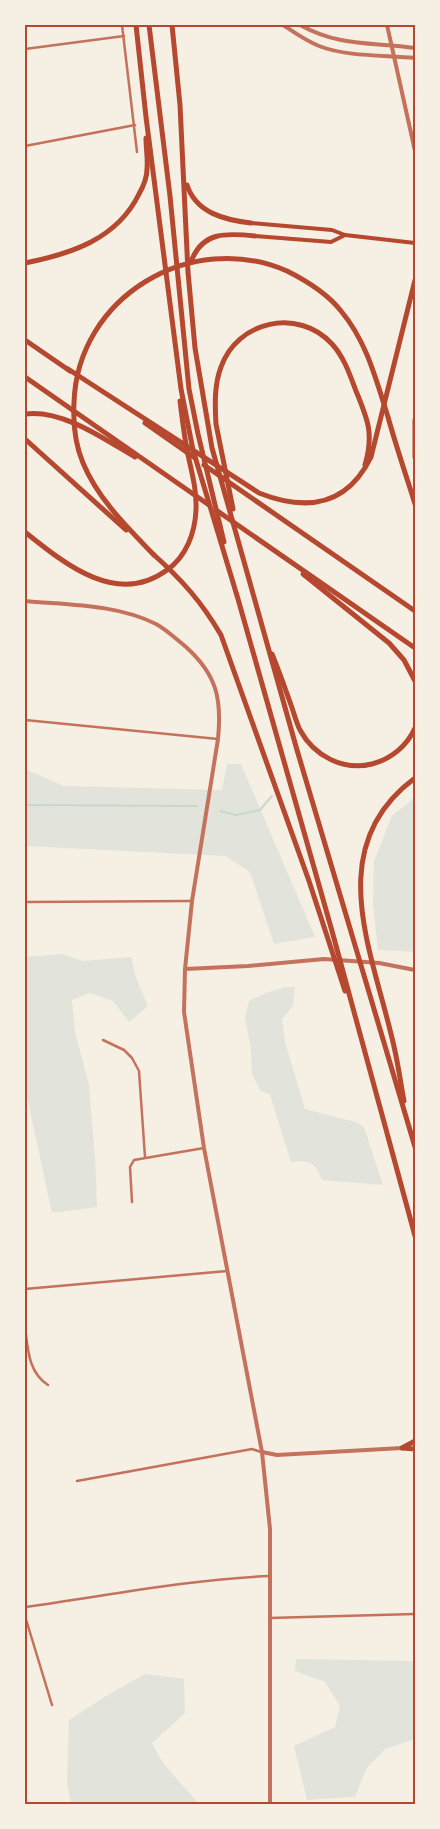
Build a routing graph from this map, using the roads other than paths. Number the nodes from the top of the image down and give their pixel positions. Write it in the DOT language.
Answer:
graph roads {
  1 [pos="122,25"];
  2 [pos="136,25"];
  3 [pos="148,25"];
  4 [pos="172,25"];
  5 [pos="283,25"];
  6 [pos="300,25"];
  7 [pos="387,25"];
  8 [pos="124,36"];
  9 [pos="392,46"];
  10 [pos="415,48"];
  11 [pos="25,49"];
  12 [pos="394,56"];
  13 [pos="415,58"];
  14 [pos="146,117"];
  15 [pos="134,125"];
  16 [pos="25,146"];
  17 [pos="415,151"];
  18 [pos="137,152"];
  19 [pos="184,177"];
  20 [pos="252,223"];
  21 [pos="345,235"];
  22 [pos="255,236"];
  23 [pos="415,243"];
  24 [pos="25,263"];
  25 [pos="188,272"];
  26 [pos="415,280"];
  27 [pos="25,340"];
  28 [pos="176,350"];
  29 [pos="68,369"];
  30 [pos="25,377"];
  31 [pos="25,414"];
  32 [pos="415,420"];
  33 [pos="25,439"];
  34 [pos="415,457"];
  35 [pos="359,478"];
  36 [pos="180,485"];
  37 [pos="415,504"];
  38 [pos="25,532"];
  39 [pos="264,543"];
  40 [pos="240,547"];
  41 [pos="154,555"];
  42 [pos="238,599"];
  43 [pos="25,601"];
  44 [pos="415,611"];
  45 [pos="258,615"];
  46 [pos="415,648"];
  47 [pos="415,681"];
  48 [pos="25,720"];
  49 [pos="415,728"];
  50 [pos="218,739"];
  51 [pos="415,778"];
  52 [pos="192,901"];
  53 [pos="25,902"];
  54 [pos="185,969"];
  55 [pos="415,970"];
  56 [pos="359,1031"];
  57 [pos="104,1040"];
  58 [pos="410,1129"];
  59 [pos="415,1147"];
  60 [pos="204,1148"];
  61 [pos="145,1157"];
  62 [pos="132,1202"];
  63 [pos="415,1236"];
  64 [pos="228,1271"];
  65 [pos="25,1288"];
  66 [pos="25,1327"];
  67 [pos="48,1385"];
  68 [pos="415,1441"];
  69 [pos="402,1448"];
  70 [pos="415,1450"];
  71 [pos="262,1452"];
  72 [pos="77,1481"];
  73 [pos="270,1576"];
  74 [pos="25,1607"];
  75 [pos="415,1614"];
  76 [pos="25,1616"];
  77 [pos="270,1618"];
  78 [pos="52,1705"];
  79 [pos="270,1804"];
  1 -- 8 [label="street"];
  2 -- 14 [label="highway"];
  3 -- 42 [label="highway"];
  4 -- 19 [label="highway"];
  5 -- 12 [label="street"];
  6 -- 9 [label="street"];
  7 -- 9 [label="street"];
  8 -- 11 [label="street"];
  8 -- 15 [label="street"];
  9 -- 10 [label="street"];
  9 -- 12 [label="street"];
  12 -- 13 [label="street"];
  12 -- 17 [label="street"];
  14 -- 24 [label="highway"];
  14 -- 28 [label="highway"];
  15 -- 16 [label="street"];
  15 -- 18 [label="street"];
  19 -- 20 [label="highway"];
  19 -- 25 [label="highway"];
  20 -- 21 [label="main road"];
  21 -- 22 [label="main road"];
  21 -- 23 [label="main road"];
  22 -- 25 [label="highway"];
  25 -- 40 [label="highway"];
  26 -- 35 [label="highway"];
  27 -- 29 [label="highway"];
  28 -- 38 [label="highway"];
  28 -- 42 [label="highway"];
  29 -- 35 [label="highway"];
  29 -- 44 [label="highway"];
  30 -- 36 [label="highway"];
  31 -- 36 [label="highway"];
  32 -- 34 [label="highway"];
  33 -- 41 [label="highway"];
  35 -- 40 [label="highway"];
  36 -- 39 [label="highway"];
  37 -- 41 [label="highway"];
  39 -- 46 [label="highway"];
  39 -- 47 [label="highway"];
  40 -- 45 [label="highway"];
  41 -- 56 [label="highway"];
  42 -- 56 [label="highway"];
  43 -- 50 [label="street"];
  45 -- 49 [label="highway"];
  45 -- 58 [label="highway"];
  48 -- 50 [label="street"];
  50 -- 52 [label="street"];
  51 -- 58 [label="highway"];
  52 -- 53 [label="street"];
  52 -- 54 [label="street"];
  54 -- 55 [label="street"];
  54 -- 60 [label="street"];
  56 -- 63 [label="highway"];
  57 -- 61 [label="street"];
  58 -- 59 [label="highway"];
  60 -- 61 [label="street"];
  60 -- 64 [label="street"];
  61 -- 62 [label="street"];
  64 -- 65 [label="street"];
  64 -- 71 [label="street"];
  66 -- 67 [label="street"];
  68 -- 69 [label="highway"];
  69 -- 70 [label="highway"];
  69 -- 71 [label="street"];
  71 -- 72 [label="street"];
  71 -- 73 [label="street"];
  73 -- 74 [label="street"];
  73 -- 77 [label="street"];
  75 -- 77 [label="street"];
  76 -- 78 [label="street"];
  77 -- 79 [label="street"];
}
